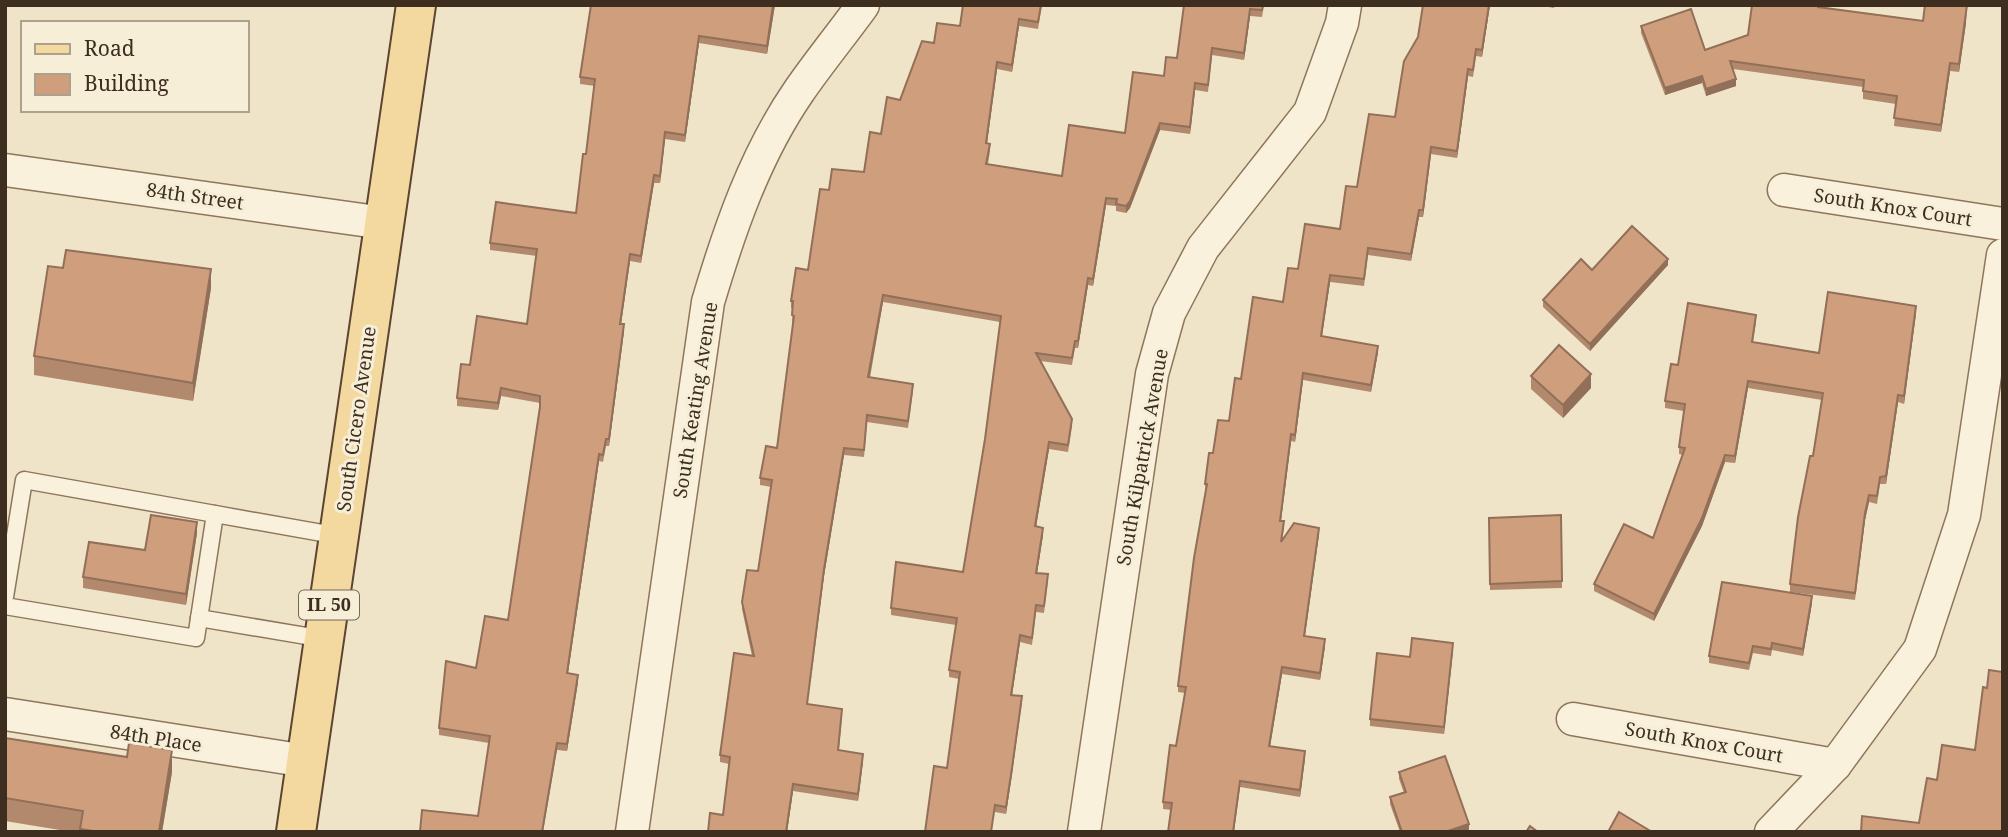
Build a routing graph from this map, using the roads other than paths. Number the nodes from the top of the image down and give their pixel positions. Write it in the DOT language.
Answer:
graph roads {
  1 [pos="416,5"];
  2 [pos="863,5"];
  3 [pos="1345,5"];
  4 [pos="5,170"];
  5 [pos="1784,190"];
  6 [pos="384,223"];
  7 [pos="2003,224"];
  8 [pos="2003,255"];
  9 [pos="215,514"];
  10 [pos="339,536"];
  11 [pos="5,597"];
  12 [pos="5,606"];
  13 [pos="199,618"];
  14 [pos="324,639"];
  15 [pos="5,714"];
  16 [pos="1573,719"];
  17 [pos="306,761"];
  18 [pos="1835,765"];
  19 [pos="296,832"];
  20 [pos="632,832"];
  21 [pos="1084,832"];
  22 [pos="1771,832"];
  1 -- 6 [label="main road, South Cicero Avenue / IL 50"];
  2 -- 20 [label="street, South Keating Avenue"];
  3 -- 21 [label="street, South Kilpatrick Avenue"];
  4 -- 6 [label="street, 84th Street"];
  5 -- 7 [label="street, South Knox Court"];
  6 -- 10 [label="main road, South Cicero Avenue / IL 50"];
  8 -- 18 [label="street"];
  9 -- 10 [label="lane"];
  9 -- 11 [label="lane"];
  9 -- 13 [label="lane"];
  10 -- 14 [label="main road, South Cicero Avenue / IL 50"];
  12 -- 13 [label="lane"];
  13 -- 14 [label="lane"];
  14 -- 17 [label="main road, South Cicero Avenue / IL 50"];
  15 -- 17 [label="street, 84th Place"];
  16 -- 18 [label="street, South Knox Court"];
  17 -- 19 [label="main road, South Cicero Avenue / IL 50"];
  18 -- 22 [label="street"];
}
